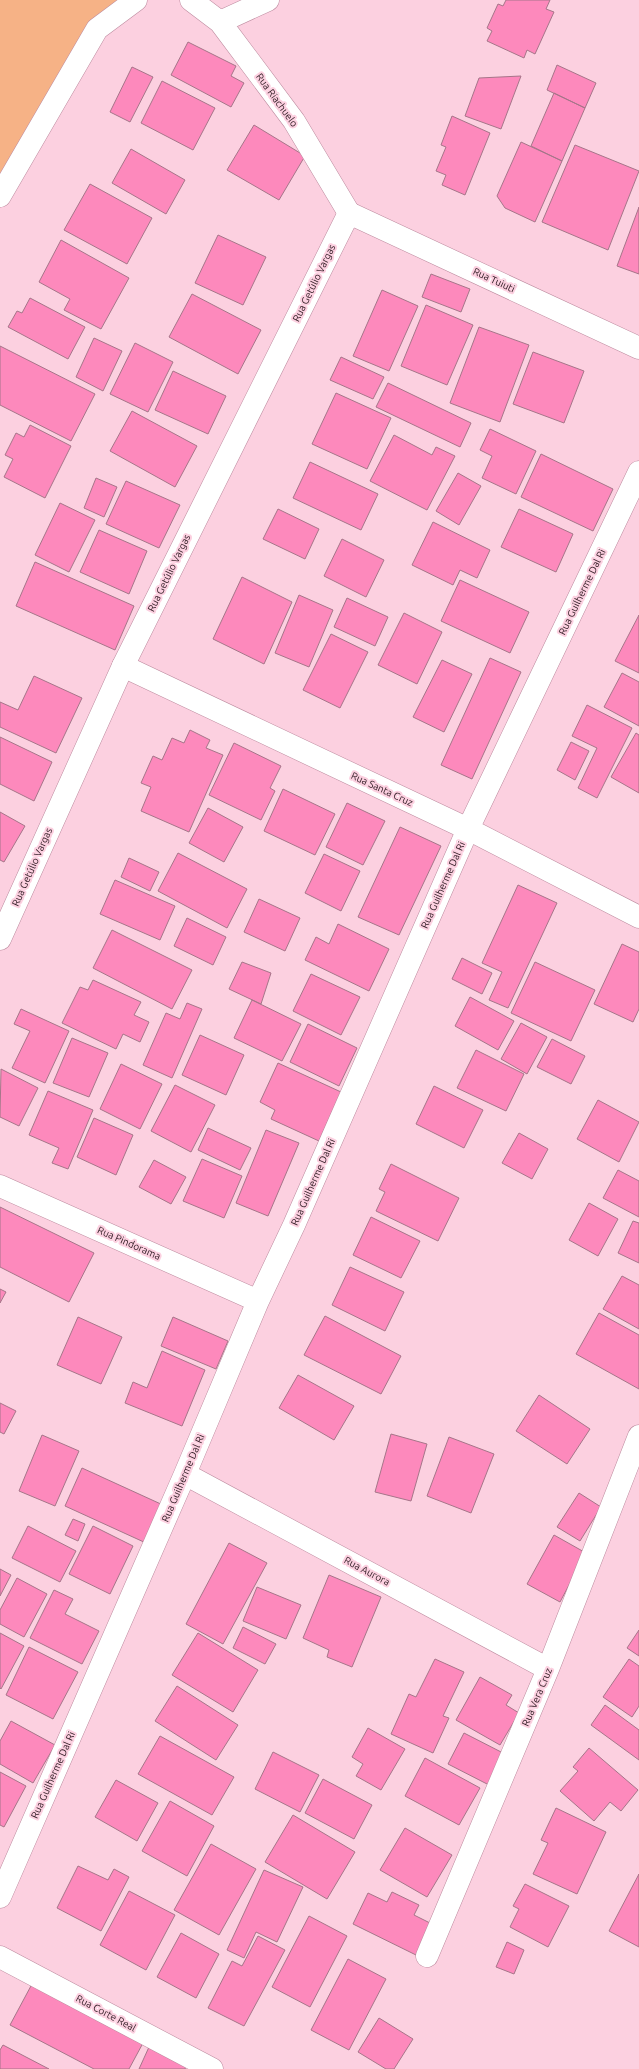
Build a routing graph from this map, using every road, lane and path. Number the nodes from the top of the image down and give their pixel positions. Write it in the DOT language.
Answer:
graph roads {
  1 [pos="136,0"];
  2 [pos="191,0"];
  3 [pos="268,0"];
  4 [pos="220,22"];
  5 [pos="0,196"];
  6 [pos="349,213"];
  7 [pos="639,348"];
  8 [pos="639,472"];
  9 [pos="123,666"];
  10 [pos="468,829"];
  11 [pos="639,916"];
  12 [pos="0,939"];
  13 [pos="0,1186"];
  14 [pos="258,1301"];
  15 [pos="639,1436"];
  16 [pos="186,1474"];
  17 [pos="548,1669"];
  18 [pos="0,1897"];
  19 [pos="428,1956"];
  20 [pos="0,1957"];
  21 [pos="212,2069"];
  1 -- 5 [label="street"];
  2 -- 4 [label="street, Rua Riachuelo"];
  3 -- 4 [label="street"];
  4 -- 6 [label="street, Rua Riachuelo"];
  6 -- 7 [label="street, Rua Tuiuti"];
  6 -- 9 [label="street, Rua Getúlio Vargas"];
  8 -- 10 [label="street, Rua Guilherme Dal Ri"];
  9 -- 10 [label="street, Rua Santa Cruz"];
  9 -- 12 [label="street, Rua Getúlio Vargas"];
  10 -- 11 [label="street, Rua Santa Cruz"];
  10 -- 14 [label="street, Rua Guilherme Dal Ri"];
  13 -- 14 [label="street, Rua Pindorama"];
  14 -- 16 [label="street, Rua Guilherme Dal Ri"];
  15 -- 17 [label="street, Rua Vera Cruz"];
  16 -- 17 [label="street, Rua Aurora"];
  16 -- 18 [label="street, Rua Guilherme Dal Ri"];
  17 -- 19 [label="street, Rua Vera Cruz"];
  20 -- 21 [label="street, Rua Corte Real"];
}
